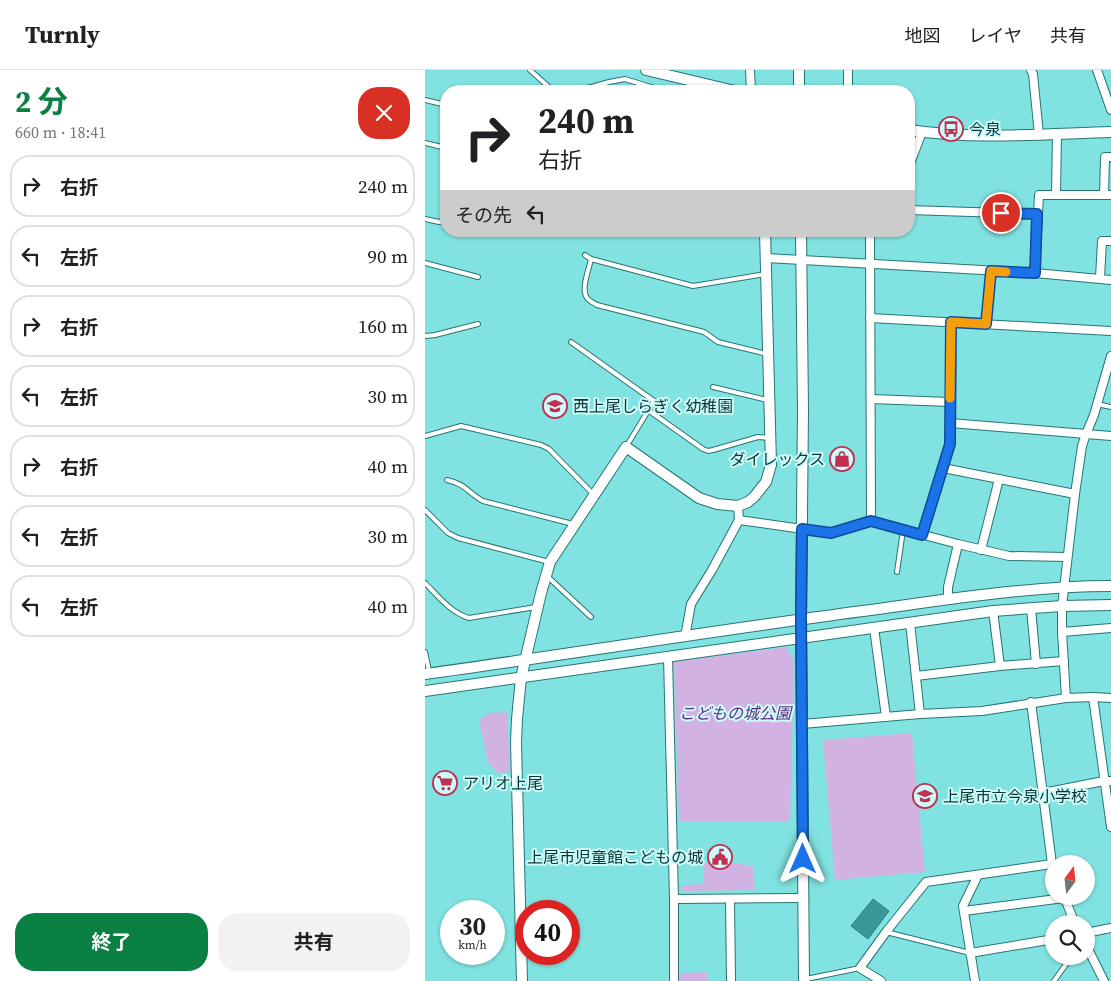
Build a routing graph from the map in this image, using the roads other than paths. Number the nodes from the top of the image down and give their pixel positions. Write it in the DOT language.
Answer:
graph roads {
  1 [pos="530,70"];
  2 [pos="646,70"];
  3 [pos="750,70"];
  4 [pos="799,70"];
  5 [pos="848,70"];
  6 [pos="1031,70"];
  7 [pos="1097,70"];
  8 [pos="547,85"];
  9 [pos="598,85"];
  10 [pos="644,85"];
  11 [pos="710,85"];
  12 [pos="751,85"];
  13 [pos="799,85"];
  14 [pos="848,85"];
  15 [pos="1108,89"];
  16 [pos="425,100"];
  17 [pos="440,104"];
  18 [pos="1111,110"];
  19 [pos="915,131"];
  20 [pos="922,132"];
  21 [pos="1111,132"];
  22 [pos="1057,134"];
  23 [pos="1039,135"];
  24 [pos="425,143"];
  25 [pos="440,147"];
  26 [pos="915,150"];
  27 [pos="1111,157"];
  28 [pos="1056,194"];
  29 [pos="1108,195"];
  30 [pos="915,210"];
  31 [pos="1037,214"];
  32 [pos="425,219"];
  33 [pos="440,222"];
  34 [pos="765,237"];
  35 [pos="801,237"];
  36 [pos="869,237"];
  37 [pos="1111,241"];
  38 [pos="585,255"];
  39 [pos="765,258"];
  40 [pos="591,259"];
  41 [pos="802,260"];
  42 [pos="425,263"];
  43 [pos="870,263"];
  44 [pos="991,271"];
  45 [pos="1035,273"];
  46 [pos="766,274"];
  47 [pos="478,277"];
  48 [pos="1100,278"];
  49 [pos="1111,280"];
  50 [pos="870,318"];
  51 [pos="951,322"];
  52 [pos="478,324"];
  53 [pos="986,324"];
  54 [pos="1111,331"];
  55 [pos="425,336"];
  56 [pos="571,342"];
  57 [pos="768,354"];
  58 [pos="1111,356"];
  59 [pos="1108,377"];
  60 [pos="713,387"];
  61 [pos="871,399"];
  62 [pos="769,400"];
  63 [pos="950,402"];
  64 [pos="1097,404"];
  65 [pos="1111,407"];
  66 [pos="648,410"];
  67 [pos="950,423"];
  68 [pos="1086,434"];
  69 [pos="425,436"];
  70 [pos="1111,436"];
  71 [pos="770,438"];
  72 [pos="626,447"];
  73 [pos="943,468"];
  74 [pos="999,479"];
  75 [pos="447,480"];
  76 [pos="1075,494"];
  77 [pos="594,495"];
  78 [pos="738,506"];
  79 [pos="425,510"];
  80 [pos="739,520"];
  81 [pos="871,521"];
  82 [pos="574,524"];
  83 [pos="802,529"];
  84 [pos="903,530"];
  85 [pos="922,535"];
  86 [pos="958,544"];
  87 [pos="981,550"];
  88 [pos="1067,557"];
  89 [pos="550,562"];
  90 [pos="897,572"];
  91 [pos="546,575"];
  92 [pos="425,583"];
  93 [pos="1111,586"];
  94 [pos="1063,587"];
  95 [pos="948,599"];
  96 [pos="1111,605"];
  97 [pos="1062,606"];
  98 [pos="537,607"];
  99 [pos="1031,608"];
  100 [pos="993,611"];
  101 [pos="591,617"];
  102 [pos="801,619"];
  103 [pos="910,623"];
  104 [pos="874,628"];
  105 [pos="1111,628"];
  106 [pos="1062,632"];
  107 [pos="685,637"];
  108 [pos="801,638"];
  109 [pos="425,652"];
  110 [pos="668,657"];
  111 [pos="525,660"];
  112 [pos="1064,661"];
  113 [pos="1036,664"];
  114 [pos="1000,666"];
  115 [pos="427,673"];
  116 [pos="916,676"];
  117 [pos="521,678"];
  118 [pos="425,691"];
  119 [pos="1093,697"];
  120 [pos="1066,698"];
  121 [pos="1111,698"];
  122 [pos="1031,702"];
  123 [pos="920,714"];
  124 [pos="886,717"];
  125 [pos="802,724"];
  126 [pos="1108,781"];
  127 [pos="1043,792"];
  128 [pos="1111,827"];
  129 [pos="1051,855"];
  130 [pos="1045,868"];
  131 [pos="977,875"];
  132 [pos="803,898"];
  133 [pos="674,899"];
  134 [pos="730,899"];
  135 [pos="1045,900"];
  136 [pos="964,911"];
  137 [pos="1111,928"];
  138 [pos="1095,931"];
  139 [pos="886,932"];
  140 [pos="1045,940"];
  141 [pos="970,953"];
  142 [pos="1095,964"];
  143 [pos="1066,965"];
  144 [pos="860,968"];
  145 [pos="803,980"];
  146 [pos="522,981"];
  147 [pos="675,981"];
  148 [pos="731,981"];
  149 [pos="881,981"];
  150 [pos="975,981"];
  151 [pos="1054,981"];
  152 [pos="1103,981"];
  1 -- 8 [label="lane"];
  2 -- 11 [label="street"];
  3 -- 12 [label="street"];
  4 -- 13 [label="street"];
  5 -- 14 [label="street"];
  6 -- 23 [label="street"];
  7 -- 15 [label="street"];
  9 -- 10 [label="lane"];
  15 -- 18 [label="street"];
  16 -- 17 [label="lane"];
  19 -- 20 [label="street"];
  20 -- 23 [label="street"];
  20 -- 26 [label="street"];
  21 -- 22 [label="street"];
  22 -- 23 [label="street"];
  22 -- 28 [label="street"];
  24 -- 25 [label="lane"];
  27 -- 29 [label="street"];
  28 -- 29 [label="street"];
  28 -- 31 [label="street"];
  30 -- 31 [label="street"];
  31 -- 45 [label="street"];
  32 -- 33 [label="lane"];
  34 -- 39 [label="street"];
  35 -- 41 [label="street"];
  36 -- 43 [label="street"];
  37 -- 48 [label="street"];
  38 -- 40 [label="lane"];
  39 -- 41 [label="street"];
  39 -- 46 [label="street"];
  40 -- 46 [label="lane"];
  40 -- 57 [label="lane"];
  41 -- 43 [label="street"];
  41 -- 83 [label="street"];
  42 -- 47 [label="lane"];
  43 -- 44 [label="street"];
  43 -- 50 [label="street"];
  44 -- 45 [label="street"];
  44 -- 53 [label="street"];
  45 -- 48 [label="street"];
  46 -- 57 [label="street"];
  48 -- 49 [label="street"];
  50 -- 51 [label="street"];
  50 -- 61 [label="street"];
  51 -- 53 [label="street"];
  51 -- 63 [label="street"];
  52 -- 55 [label="lane"];
  53 -- 54 [label="street"];
  56 -- 66 [label="lane"];
  57 -- 62 [label="street"];
  58 -- 59 [label="street"];
  59 -- 64 [label="street"];
  60 -- 62 [label="lane"];
  61 -- 63 [label="street"];
  61 -- 81 [label="street"];
  62 -- 71 [label="street"];
  63 -- 67 [label="street"];
  64 -- 65 [label="lane"];
  64 -- 68 [label="street"];
  66 -- 71 [label="lane"];
  66 -- 72 [label="lane"];
  67 -- 68 [label="street"];
  67 -- 73 [label="street"];
  68 -- 70 [label="street"];
  68 -- 76 [label="street"];
  69 -- 77 [label="lane"];
  71 -- 78 [label="street"];
  72 -- 77 [label="street"];
  72 -- 78 [label="street"];
  73 -- 74 [label="street"];
  73 -- 85 [label="street"];
  74 -- 76 [label="street"];
  74 -- 87 [label="street"];
  75 -- 82 [label="lane"];
  76 -- 88 [label="street"];
  77 -- 82 [label="street"];
  78 -- 80 [label="street"];
  79 -- 89 [label="lane"];
  80 -- 83 [label="street"];
  80 -- 107 [label="street"];
  81 -- 83 [label="street"];
  81 -- 84 [label="street"];
  82 -- 89 [label="street"];
  83 -- 102 [label="street"];
  84 -- 85 [label="street"];
  84 -- 90 [label="lane"];
  85 -- 86 [label="street"];
  86 -- 87 [label="street"];
  86 -- 95 [label="street"];
  87 -- 88 [label="street"];
  88 -- 94 [label="street"];
  89 -- 91 [label="street"];
  91 -- 98 [label="street"];
  91 -- 101 [label="lane"];
  92 -- 98 [label="lane"];
  93 -- 94 [label="street"];
  94 -- 95 [label="street"];
  94 -- 97 [label="street"];
  95 -- 102 [label="street"];
  96 -- 97 [label="street"];
  97 -- 99 [label="street"];
  97 -- 106 [label="street"];
  98 -- 111 [label="street"];
  99 -- 100 [label="street"];
  99 -- 113 [label="street"];
  100 -- 103 [label="street"];
  100 -- 114 [label="street"];
  102 -- 107 [label="street"];
  102 -- 108 [label="street"];
  103 -- 104 [label="street"];
  103 -- 116 [label="street"];
  104 -- 108 [label="street"];
  104 -- 124 [label="street"];
  105 -- 106 [label="street"];
  106 -- 112 [label="street"];
  107 -- 111 [label="street"];
  108 -- 110 [label="street"];
  108 -- 125 [label="street"];
  109 -- 115 [label="lane"];
  110 -- 117 [label="street"];
  110 -- 133 [label="street"];
  111 -- 115 [label="street"];
  111 -- 117 [label="street"];
  112 -- 113 [label="street"];
  112 -- 120 [label="street"];
  113 -- 114 [label="street"];
  114 -- 116 [label="street"];
  116 -- 123 [label="street"];
  117 -- 118 [label="street"];
  117 -- 146 [label="street"];
  119 -- 120 [label="street"];
  119 -- 121 [label="street"];
  119 -- 126 [label="street"];
  120 -- 122 [label="street"];
  122 -- 123 [label="street"];
  122 -- 127 [label="street"];
  123 -- 124 [label="street"];
  124 -- 125 [label="street"];
  125 -- 132 [label="street"];
  126 -- 127 [label="street"];
  126 -- 128 [label="street"];
  127 -- 129 [label="street"];
  130 -- 131 [label="street"];
  131 -- 136 [label="street"];
  131 -- 139 [label="street"];
  132 -- 134 [label="street"];
  132 -- 145 [label="street"];
  133 -- 134 [label="street"];
  133 -- 147 [label="street"];
  134 -- 148 [label="street"];
  135 -- 136 [label="street"];
  136 -- 141 [label="street"];
  137 -- 138 [label="street"];
  139 -- 141 [label="lane"];
  139 -- 144 [label="street"];
  140 -- 141 [label="street"];
  141 -- 150 [label="street"];
  142 -- 152 [label="street"];
  143 -- 151 [label="lane"];
  144 -- 145 [label="lane"];
  144 -- 149 [label="street"];
}
